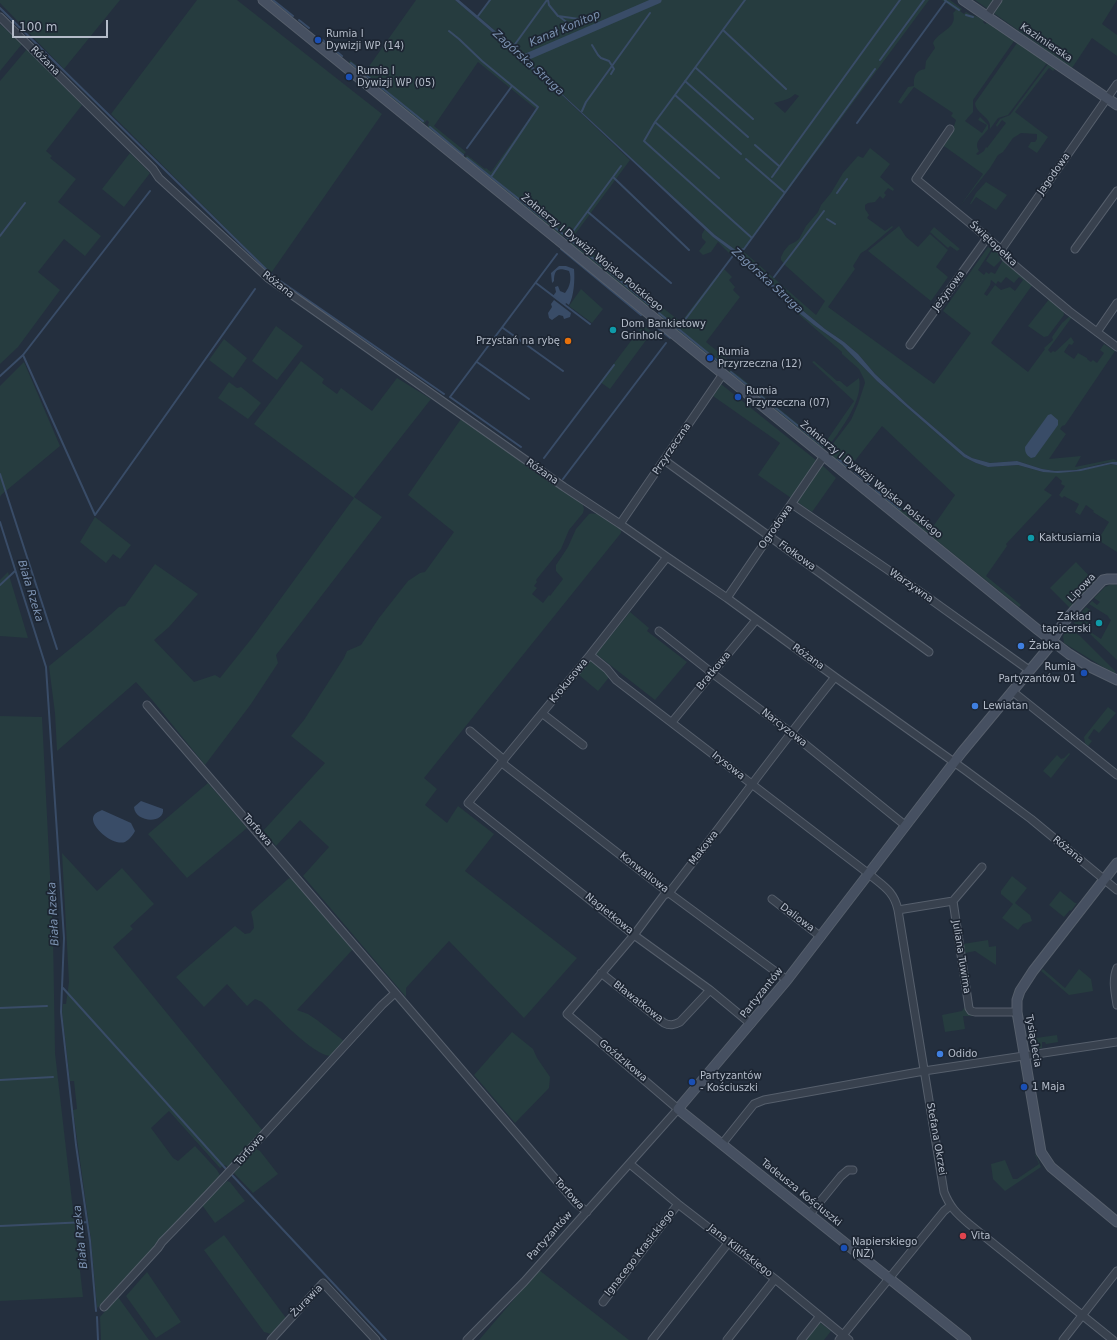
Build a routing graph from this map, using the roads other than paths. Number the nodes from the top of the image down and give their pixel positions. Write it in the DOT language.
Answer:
graph roads {
  1 [pos="263,0"];
  2 [pos="964,0"];
  3 [pos="998,0"];
  4 [pos="0,16"];
  5 [pos="987,16"];
  6 [pos="1117,84"];
  7 [pos="1107,98"];
  8 [pos="1117,105"];
  9 [pos="950,130"];
  10 [pos="1117,191"];
  11 [pos="987,238"];
  12 [pos="1001,250"];
  13 [pos="1075,250"];
  14 [pos="1117,303"];
  15 [pos="1097,332"];
  16 [pos="910,345"];
  17 [pos="1117,347"];
  18 [pos="723,374"];
  19 [pos="824,456"];
  20 [pos="664,460"];
  21 [pos="792,504"];
  22 [pos="620,524"];
  23 [pos="770,536"];
  24 [pos="666,557"];
  25 [pos="1117,579"];
  26 [pos="727,598"];
  27 [pos="756,620"];
  28 [pos="659,631"];
  29 [pos="1052,641"];
  30 [pos="929,652"];
  31 [pos="590,655"];
  32 [pos="1029,670"];
  33 [pos="712,673"];
  34 [pos="835,677"];
  35 [pos="1117,680"];
  36 [pos="1012,691"];
  37 [pos="147,704"];
  38 [pos="543,714"];
  39 [pos="672,722"];
  40 [pos="470,731"];
  41 [pos="790,732"];
  42 [pos="583,745"];
  43 [pos="503,762"];
  44 [pos="955,762"];
  45 [pos="1117,774"];
  46 [pos="752,785"];
  47 [pos="468,803"];
  48 [pos="906,826"];
  49 [pos="1117,863"];
  50 [pos="982,866"];
  51 [pos="869,874"];
  52 [pos="1104,879"];
  53 [pos="1117,890"];
  54 [pos="670,893"];
  55 [pos="772,899"];
  56 [pos="953,901"];
  57 [pos="898,910"];
  58 [pos="634,935"];
  59 [pos="821,937"];
  60 [pos="1117,968"];
  61 [pos="601,973"];
  62 [pos="787,980"];
  63 [pos="710,990"];
  64 [pos="396,993"];
  65 [pos="1117,1005"];
  66 [pos="1017,1012"];
  67 [pos="567,1014"];
  68 [pos="751,1024"];
  69 [pos="1117,1042"];
  70 [pos="1024,1056"];
  71 [pos="924,1071"];
  72 [pos="678,1109"];
  73 [pos="722,1144"];
  74 [pos="630,1164"];
  75 [pos="854,1170"];
  76 [pos="678,1204"];
  77 [pos="950,1206"];
  78 [pos="587,1212"];
  79 [pos="810,1214"];
  80 [pos="1117,1222"];
  81 [pos="729,1242"];
  82 [pos="1117,1271"];
  83 [pos="889,1278"];
  84 [pos="775,1279"];
  85 [pos="602,1302"];
  86 [pos="104,1307"];
  87 [pos="1083,1315"];
  88 [pos="820,1316"];
  89 [pos="844,1338"];
  90 [pos="271,1340"];
  91 [pos="376,1340"];
  92 [pos="467,1340"];
  93 [pos="652,1340"];
  94 [pos="727,1340"];
  95 [pos="800,1340"];
  96 [pos="966,1340"];
  97 [pos="1063,1340"];
  98 [pos="1113,1340"];
  1 -- 18 [label="street, Żołnierzy I Dywizji Wojska Polskiego"];
  2 -- 5 [label="street, Kazimierska"];
  3 -- 5 [label="street"];
  4 -- 22 [label="street, Różana"];
  5 -- 7 [label="street, Kazimierska"];
  6 -- 7 [label="street, Jagodowa"];
  7 -- 8 [label="street, Kazimierska"];
  7 -- 12 [label="street, Jagodowa"];
  9 -- 11 [label="street, Świętopełka"];
  10 -- 13 [label="street"];
  11 -- 12 [label="street, Świętopełka"];
  11 -- 16 [label="street, Jeżynowa"];
  12 -- 15 [label="street, Świętopełka"];
  14 -- 15 [label="street"];
  15 -- 17 [label="street, Świętopełka"];
  18 -- 19 [label="street, Żołnierzy I Dywizji Wojska Polskiego"];
  18 -- 20 [label="street, Przyrzeczna"];
  19 -- 21 [label="street, Ogrodowa"];
  19 -- 29 [label="street, Żołnierzy I Dywizji Wojska Polskiego"];
  20 -- 22 [label="street, Przyrzeczna"];
  20 -- 23 [label="street, Fiołkowa"];
  21 -- 23 [label="street, Ogrodowa"];
  21 -- 32 [label="street, Warzywna"];
  22 -- 24 [label="street, Różana"];
  23 -- 26 [label="street, Ogrodowa"];
  23 -- 30 [label="street, Fiołkowa"];
  24 -- 26 [label="street, Różana"];
  24 -- 31 [label="street, Krokusowa"];
  25 -- 29 [label="street, Lipowa"];
  26 -- 27 [label="street, Różana"];
  27 -- 33 [label="street, Bratkowa"];
  27 -- 34 [label="street, Różana"];
  28 -- 33 [label="street, Narcyzowa"];
  29 -- 32 [label="street, Partyzantów"];
  29 -- 35 [label="street, Żołnierzy I Dywizji Wojska Polskiego"];
  31 -- 38 [label="street, Krokusowa"];
  31 -- 39 [label="street, Irysowa"];
  32 -- 36 [label="street, Partyzantów"];
  33 -- 39 [label="street, Bratkowa"];
  33 -- 41 [label="street, Narcyzowa"];
  34 -- 41 [label="street, Makowa"];
  34 -- 44 [label="street, Różana"];
  36 -- 44 [label="street, Partyzantów"];
  36 -- 45 [label="street"];
  37 -- 64 [label="street, Torfowa"];
  38 -- 42 [label="street"];
  38 -- 43 [label="street, Krokusowa"];
  39 -- 46 [label="street, Irysowa"];
  40 -- 43 [label="street, Konwaliowa"];
  41 -- 46 [label="street, Makowa"];
  41 -- 48 [label="street, Narcyzowa"];
  43 -- 47 [label="street, Krokusowa"];
  43 -- 54 [label="street, Konwaliowa"];
  44 -- 48 [label="street, Partyzantów"];
  44 -- 52 [label="street, Różana"];
  46 -- 51 [label="street, Irysowa"];
  46 -- 54 [label="street, Makowa"];
  47 -- 58 [label="street, Nagietkowa"];
  48 -- 51 [label="street, Partyzantów"];
  49 -- 52 [label="street, Tysiąclecia"];
  50 -- 56 [label="street"];
  51 -- 57 [label="street, Stefana Okrzei"];
  51 -- 59 [label="street, Partyzantów"];
  52 -- 53 [label="street, Różana"];
  52 -- 66 [label="street, Tysiąclecia"];
  54 -- 58 [label="street, Makowa"];
  54 -- 62 [label="street, Konwaliowa"];
  55 -- 59 [label="street, Daliowa"];
  56 -- 57 [label="street"];
  56 -- 66 [label="street, Juliana Tuwima"];
  57 -- 71 [label="street, Stefana Okrzei"];
  58 -- 61 [label="street, Makowa"];
  58 -- 63 [label="street, Nagietkowa"];
  59 -- 62 [label="street, Partyzantów"];
  60 -- 65 [label="street"];
  61 -- 63 [label="street, Bławatkowa"];
  61 -- 67 [label="street, Makowa"];
  62 -- 68 [label="street, Partyzantów"];
  63 -- 68 [label="street, Nagietkowa"];
  64 -- 78 [label="street, Torfowa"];
  64 -- 86 [label="street, Torfowa"];
  66 -- 70 [label="street, Tysiąclecia"];
  67 -- 72 [label="street, Goździkowa"];
  68 -- 72 [label="street, Partyzantów"];
  69 -- 70 [label="street"];
  70 -- 71 [label="street"];
  70 -- 80 [label="street, Tysiąclecia"];
  71 -- 73 [label="street"];
  71 -- 77 [label="street, Stefana Okrzei"];
  72 -- 73 [label="street, Tadeusza Kościuszki"];
  72 -- 74 [label="street, Partyzantów"];
  73 -- 79 [label="street, Tadeusza Kościuszki"];
  74 -- 76 [label="street, Jana Kilińskiego"];
  74 -- 78 [label="street, Partyzantów"];
  75 -- 79 [label="street"];
  76 -- 81 [label="street, Jana Kilińskiego"];
  76 -- 85 [label="street, Ignacego Krasickiego"];
  77 -- 83 [label="street"];
  77 -- 87 [label="street, Stefana Okrzei"];
  78 -- 92 [label="street, Partyzantów"];
  79 -- 83 [label="street, Tadeusza Kościuszki"];
  81 -- 84 [label="street, Jana Kilińskiego"];
  81 -- 93 [label="street"];
  82 -- 87 [label="street"];
  83 -- 89 [label="street"];
  83 -- 96 [label="street, Tadeusza Kościuszki"];
  84 -- 88 [label="street, Jana Kilińskiego"];
  84 -- 94 [label="street"];
  87 -- 97 [label="street"];
  87 -- 98 [label="street, Stefana Okrzei"];
  88 -- 89 [label="street, Jana Kilińskiego"];
  88 -- 95 [label="street"];
  90 -- 91 [label="street, Żurawia"];
}
